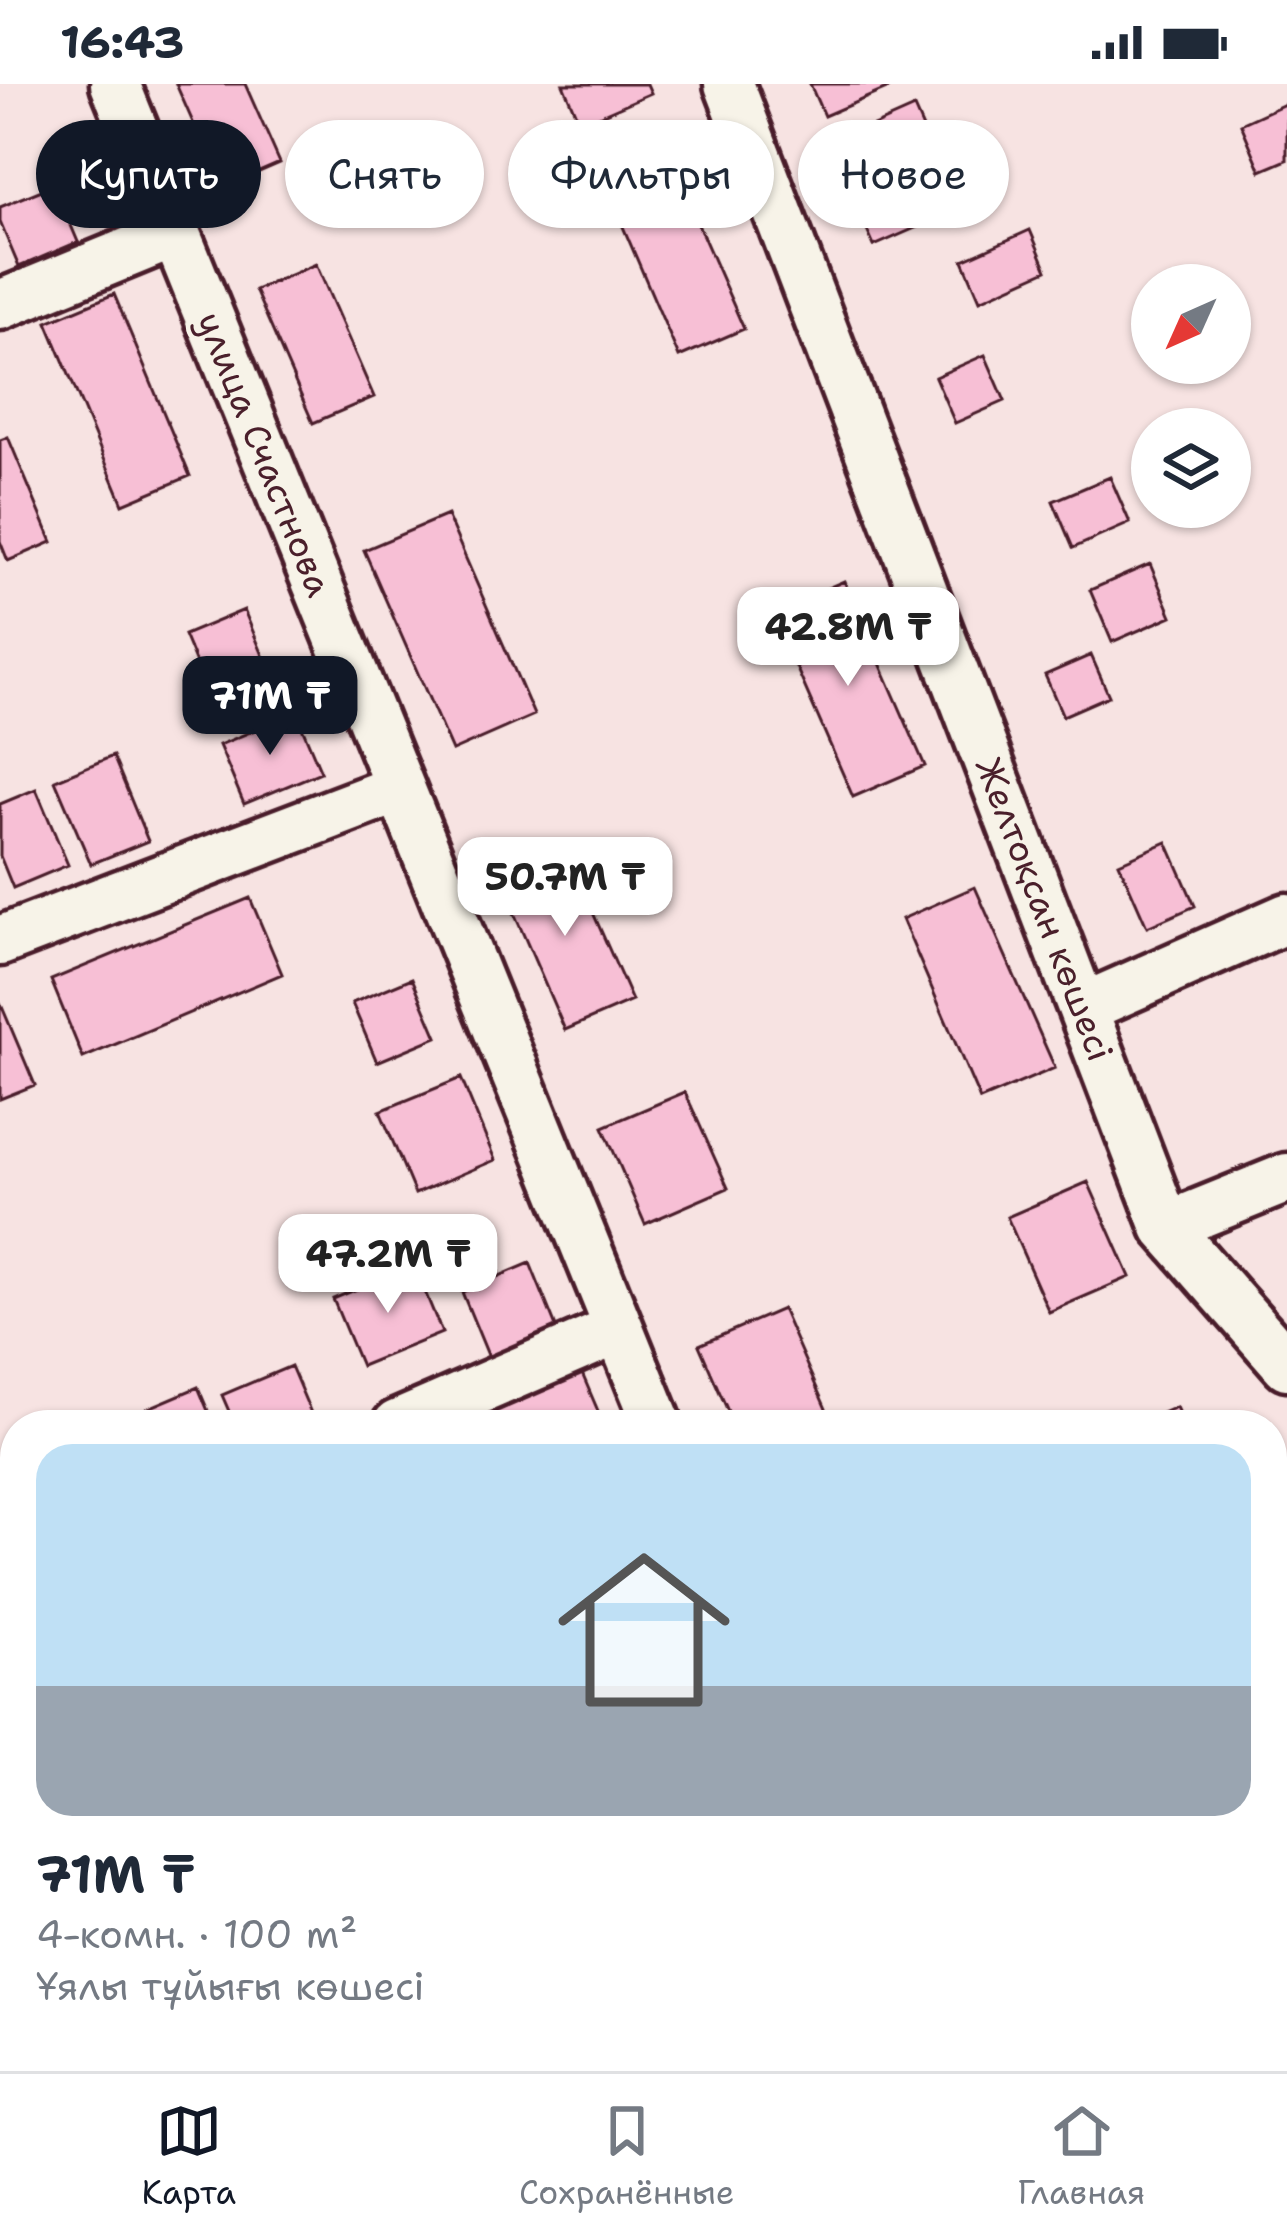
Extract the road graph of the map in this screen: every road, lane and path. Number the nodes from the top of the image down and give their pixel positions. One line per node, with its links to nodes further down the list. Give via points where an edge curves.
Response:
1 (115, 84): 3 (street, улица Счастнова)
2 (729, 84): 8 (street, Желтоқсан көшесі)
3 (176, 233): 4 (street); 5 (street, улица Счастнова)
4 (0, 305)
5 (400, 788): 7 (street); 11 (street, улица Счастнова)
6 (1287, 918): 8 (street)
7 (0, 941)
8 (1083, 1008): 10 (street, Желтоқсан көшесі)
9 (1287, 1178): 10 (street)
10 (1166, 1227): 12 (street, Желтоқсан көшесі)
11 (620, 1330): 13 (street); 14 (street, улица Счастнова)
12 (1287, 1365)
13 (433, 1410)
14 (652, 1410)

